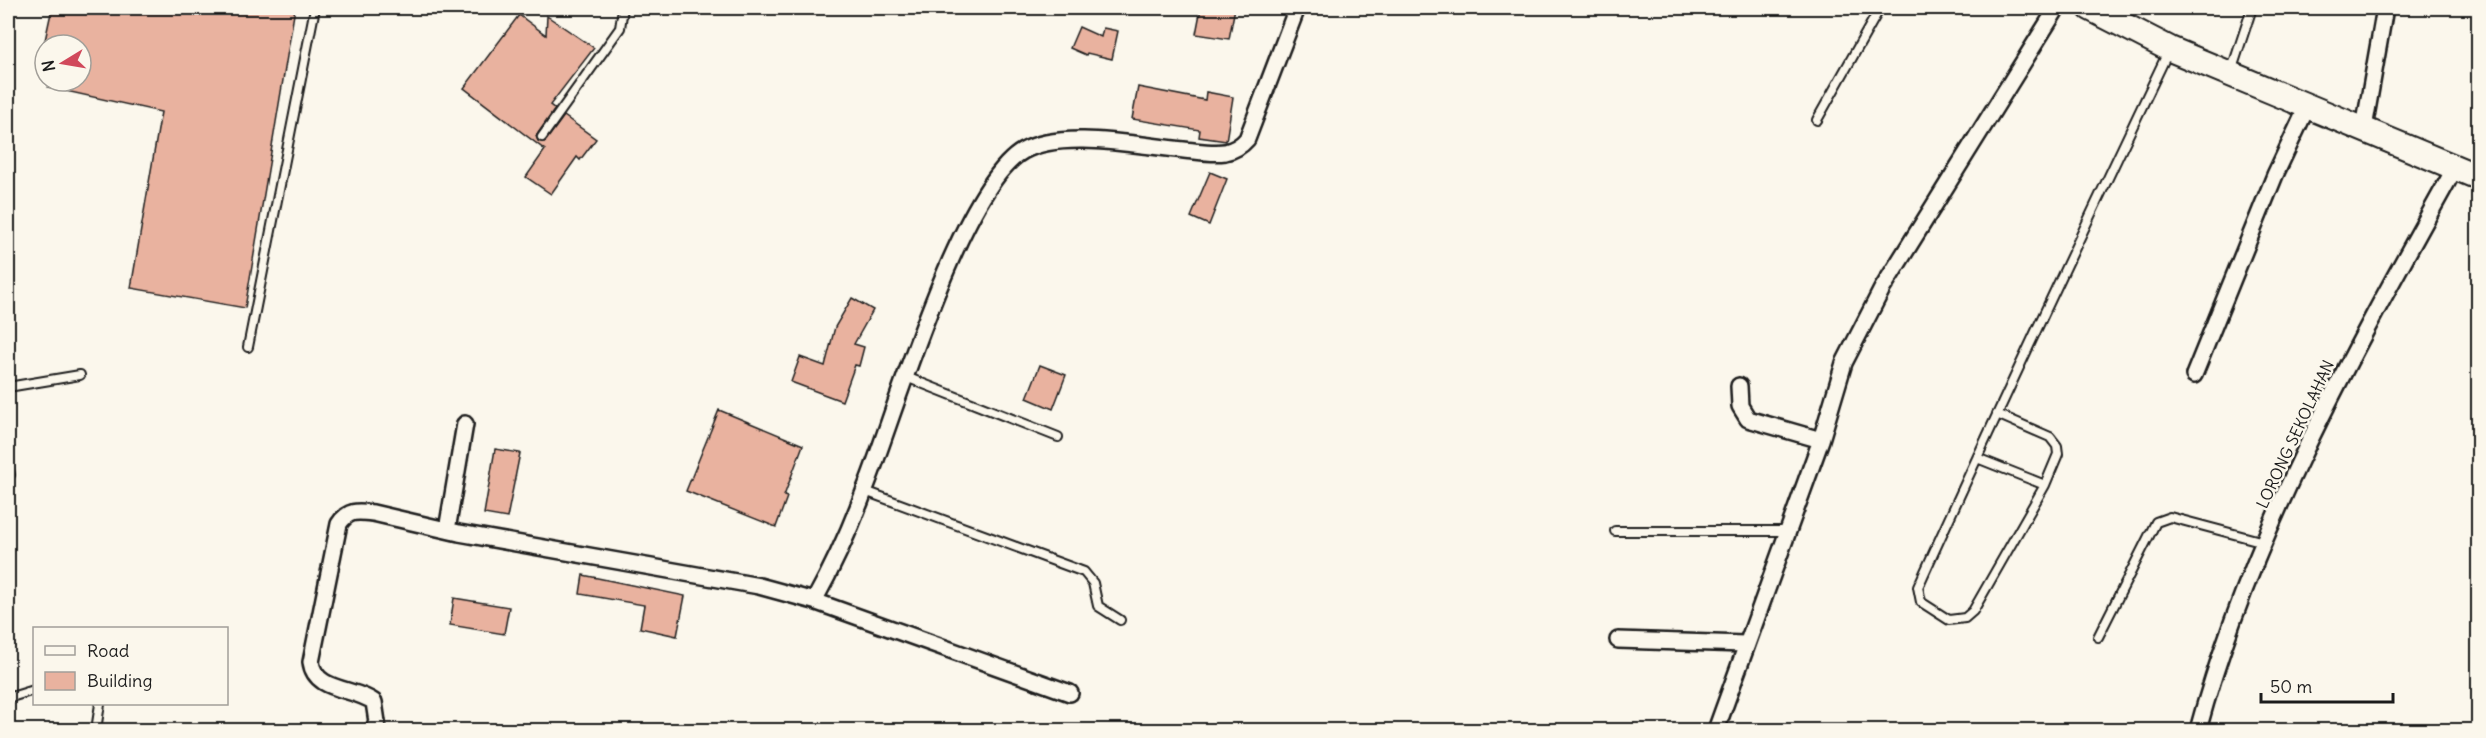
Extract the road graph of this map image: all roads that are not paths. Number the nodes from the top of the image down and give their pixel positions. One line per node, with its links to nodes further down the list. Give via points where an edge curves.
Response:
1 (315, 8): 17 (lane)
2 (623, 8): 14 (lane, via 620,28)
3 (1297, 8): 20 (street, via 1241,146 1215,153 1059,142 1024,150 1009,161 988,187 950,260)
4 (1880, 8): 12 (lane)
5 (2057, 8): 26 (street, via 1882,289 1844,363)
6 (2090, 8): 9 (highway)
7 (2252, 8): 10 (lane)
8 (2385, 8): 13 (street)
9 (2170, 49): 10 (highway); 23 (lane)
10 (2230, 73): 11 (highway)
11 (2307, 105): 13 (highway); 19 (street)
12 (1817, 120)
13 (2364, 128): 15 (highway)
14 (542, 137)
15 (2456, 166): 16 (highway); 35 (street, LORONG SEKOLAHAN, via 2354,349)
16 (2478, 177)
17 (248, 347)
18 (80, 375): 22 (lane)
19 (2194, 375)
20 (906, 377): 25 (lane); 31 (street)
21 (1739, 386): 26 (street, via 1740,406 1748,419)
22 (8, 387)
23 (1997, 414): 27 (lane); 30 (lane, via 2054,441 2058,454)
24 (465, 424): 32 (street)
25 (1058, 437)
26 (1821, 440): 34 (street)
27 (1977, 458): 30 (lane); 30 (lane, via 1918,588 1921,602 1949,620 1965,618 1973,611)
28 (8, 465): 29 (lane)
29 (10, 475)
30 (2045, 485)
31 (865, 491): 36 (street); 37 (lane, via 1084,572 1093,583 1098,606)
32 (447, 530): 36 (street, via 759,586); 46 (street, via 358,511 345,516 339,524 311,662 313,672 322,682 374,702)
33 (1615, 531): 34 (lane)
34 (1786, 531): 40 (street)
35 (2264, 542): 38 (lane, via 2170,517 2156,522); 48 (street, LORONG SEKOLAHAN, via 2232,623)
36 (814, 601): 42 (street)
37 (1120, 620)
38 (2098, 637)
39 (1618, 640): 40 (street)
40 (1746, 644): 47 (street)
41 (33, 690): 43 (lane)
42 (1070, 693)
43 (8, 698)
44 (100, 705): 45 (lane)
45 (96, 730)
46 (374, 730)
47 (1716, 730)
48 (2198, 730)

